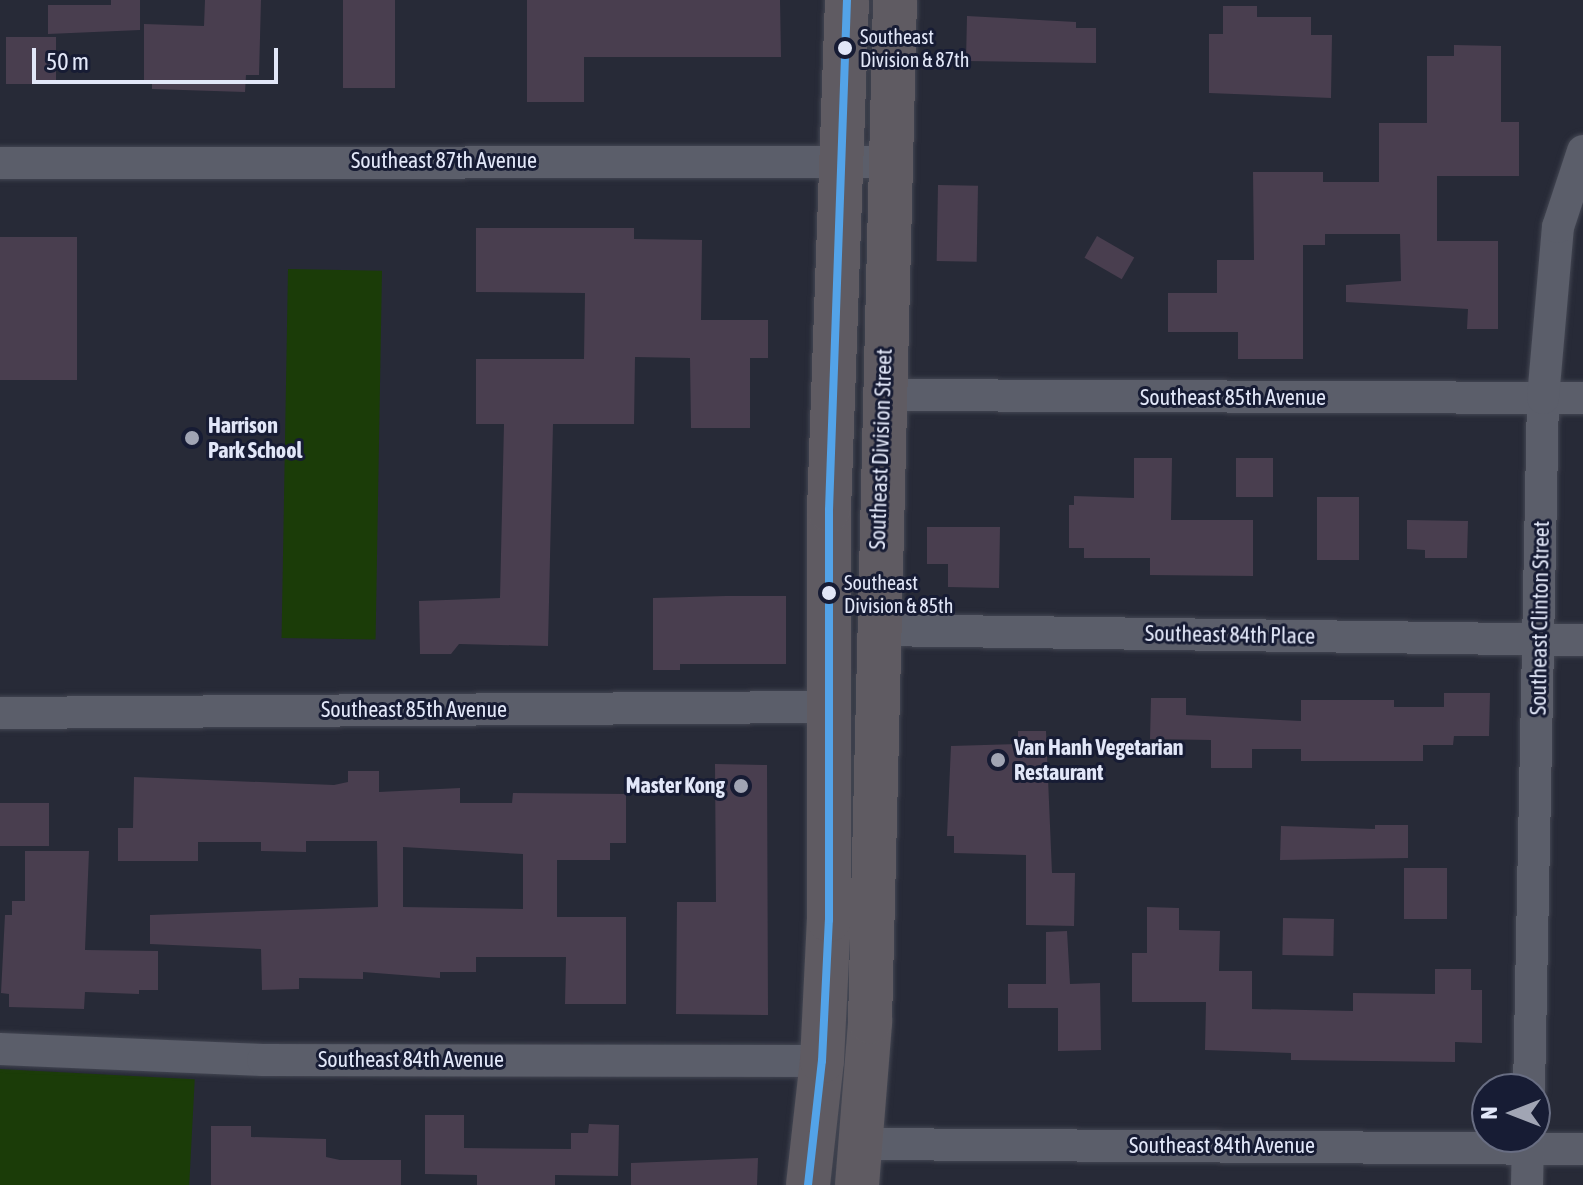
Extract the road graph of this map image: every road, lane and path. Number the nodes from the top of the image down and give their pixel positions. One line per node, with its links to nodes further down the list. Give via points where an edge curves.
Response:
1 (847, 0): 4 (main road)
2 (895, 0): 5 (main road, Southeast Division Street)
3 (1583, 151): 8 (street, Southeast Clinton Street, via 1558,227)
4 (839, 162): 5 (street, Southeast 87th Avenue); 6 (street, Southeast 87th Avenue); 10 (main road)
5 (889, 162): 7 (main road, Southeast Division Street)
6 (0, 163)
7 (882, 395): 8 (street, Southeast 85th Avenue); 11 (main road, Southeast Division Street)
8 (1543, 398): 9 (street, Southeast 85th Avenue); 12 (street, Southeast Clinton Street)
9 (1583, 398)
10 (829, 510): 11 (main road, via 850,537 853,622 858,630); 14 (main road)
11 (876, 630): 12 (street, Southeast 84th Place); 23 (main road, Southeast Division Street, via 871,981)
12 (1541, 640): 13 (street, Southeast 84th Place); 18 (street, Southeast Clinton Street)
13 (1583, 640)
14 (828, 707): 15 (street, Southeast 85th Avenue); 17 (main road, via 829,920)
15 (0, 713)
16 (0, 1049): 17 (street, Southeast 84th Avenue, via 263,1060)
17 (822, 1061): 23 (main road, via 841,1074); 24 (main road)
18 (1529, 1073)
19 (1471, 1145): 23 (street, Southeast 84th Avenue)
20 (1551, 1146): 21 (street, Southeast 84th Avenue)
21 (1583, 1149)
22 (1528, 1153): 25 (street)
23 (859, 1165)
24 (808, 1185)
25 (1527, 1185)

